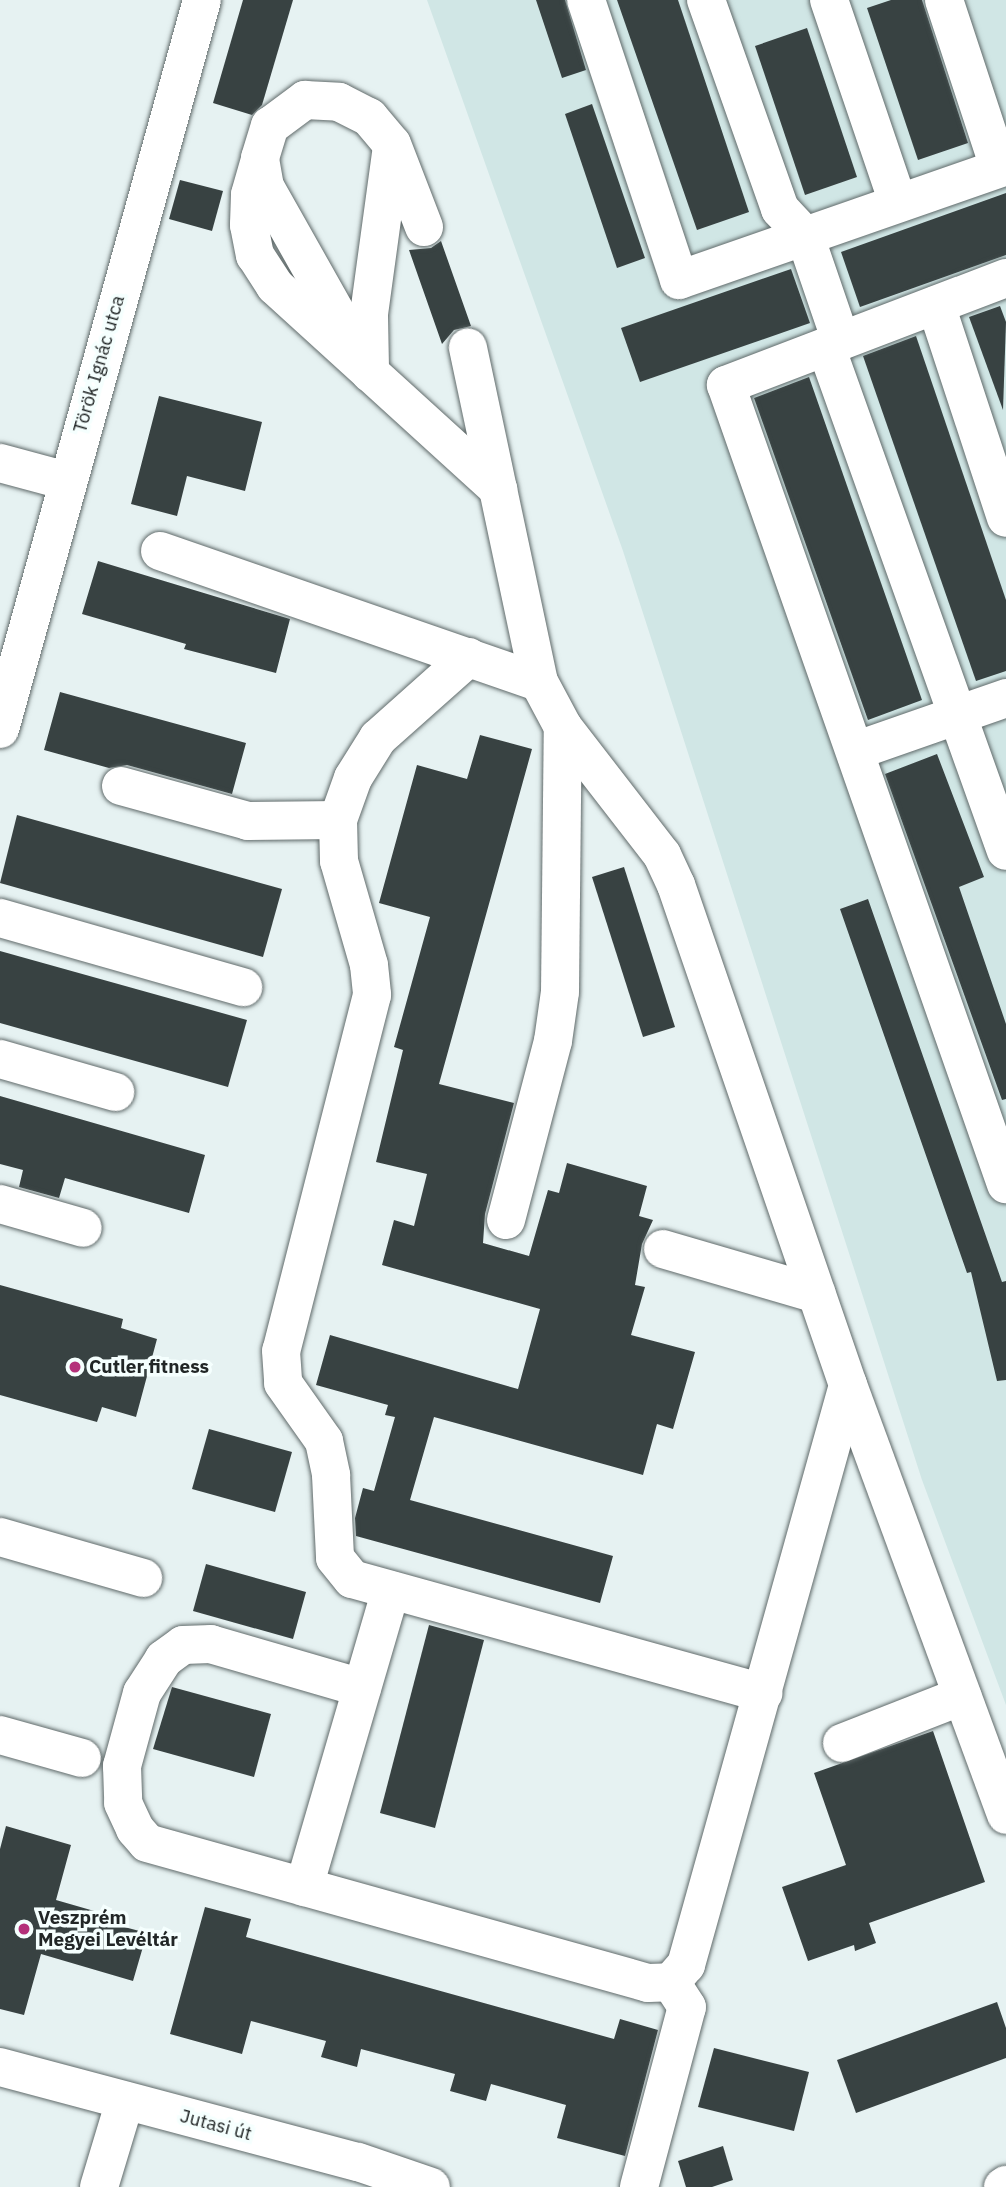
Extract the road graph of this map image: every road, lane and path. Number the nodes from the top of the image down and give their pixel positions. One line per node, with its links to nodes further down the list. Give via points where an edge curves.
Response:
1 (202, 0): 17 (street, Török Ignác utca)
2 (586, 0): 10 (street, via 679,281)
3 (706, 0): 10 (street, via 780,209)
4 (829, 0): 8 (street)
5 (944, 0): 7 (street)
6 (392, 144): 9 (street); 15 (street, via 369,314); 15 (street, via 369,117 339,102 305,100 270,126 260,158 265,187)
7 (1003, 166): 8 (street)
8 (898, 203): 10 (street)
9 (424, 228)
10 (805, 236): 13 (street)
11 (1006, 278): 12 (street)
12 (936, 305): 13 (street); 19 (street)
13 (833, 344): 24 (street); 27 (street, via 726,385)
14 (468, 347): 18 (street)
15 (370, 373): 18 (street)
16 (0, 463): 17 (street)
17 (66, 481): 26 (street, Török Ignác utca)
18 (498, 489): 22 (street)
19 (1006, 518)
20 (160, 551): 21 (street)
21 (469, 657): 22 (street); 29 (street, via 378,738 353,778)
22 (539, 682): 25 (street)
23 (1006, 698): 24 (street)
24 (958, 715): 27 (street); 30 (street)
25 (563, 727): 37 (street, via 560,992 552,1041); 40 (street, via 662,855 676,885)
26 (0, 729)
27 (855, 751): 35 (street)
28 (121, 786): 29 (street, via 248,821)
29 (338, 820): 44 (street, via 347,904 369,965 372,995 281,1351 284,1383 324,1441 331,1475 334,1558 352,1580)
30 (1006, 851)
31 (0, 918): 32 (street)
32 (243, 987)
33 (0, 1059): 34 (street)
34 (115, 1092)
35 (1006, 1184)
36 (0, 1204): 38 (street)
37 (506, 1220)
38 (83, 1228)
39 (663, 1250): 40 (street)
40 (817, 1294): 41 (street)
41 (848, 1385): 46 (street); 47 (street)
42 (0, 1537): 43 (street)
43 (143, 1578)
44 (391, 1590): 45 (street); 46 (street)
45 (362, 1688): 52 (street); 52 (street, via 211,1644 183,1645 164,1659 142,1693 122,1766 123,1803 135,1829 147,1843)
46 (764, 1693): 53 (street, via 686,1965)
47 (962, 1696): 49 (street); 51 (street)
48 (0, 1735): 50 (street)
49 (842, 1743)
50 (82, 1758)
51 (1006, 1815)
52 (304, 1887): 53 (street, via 648,1983)
53 (671, 1982): 58 (street, via 687,2007)
54 (0, 2067): 55 (street, Jutasi út)
55 (125, 2101): 56 (street); 57 (street, Jutasi út, via 358,2162)
56 (99, 2187)
57 (431, 2187)
58 (639, 2187)

